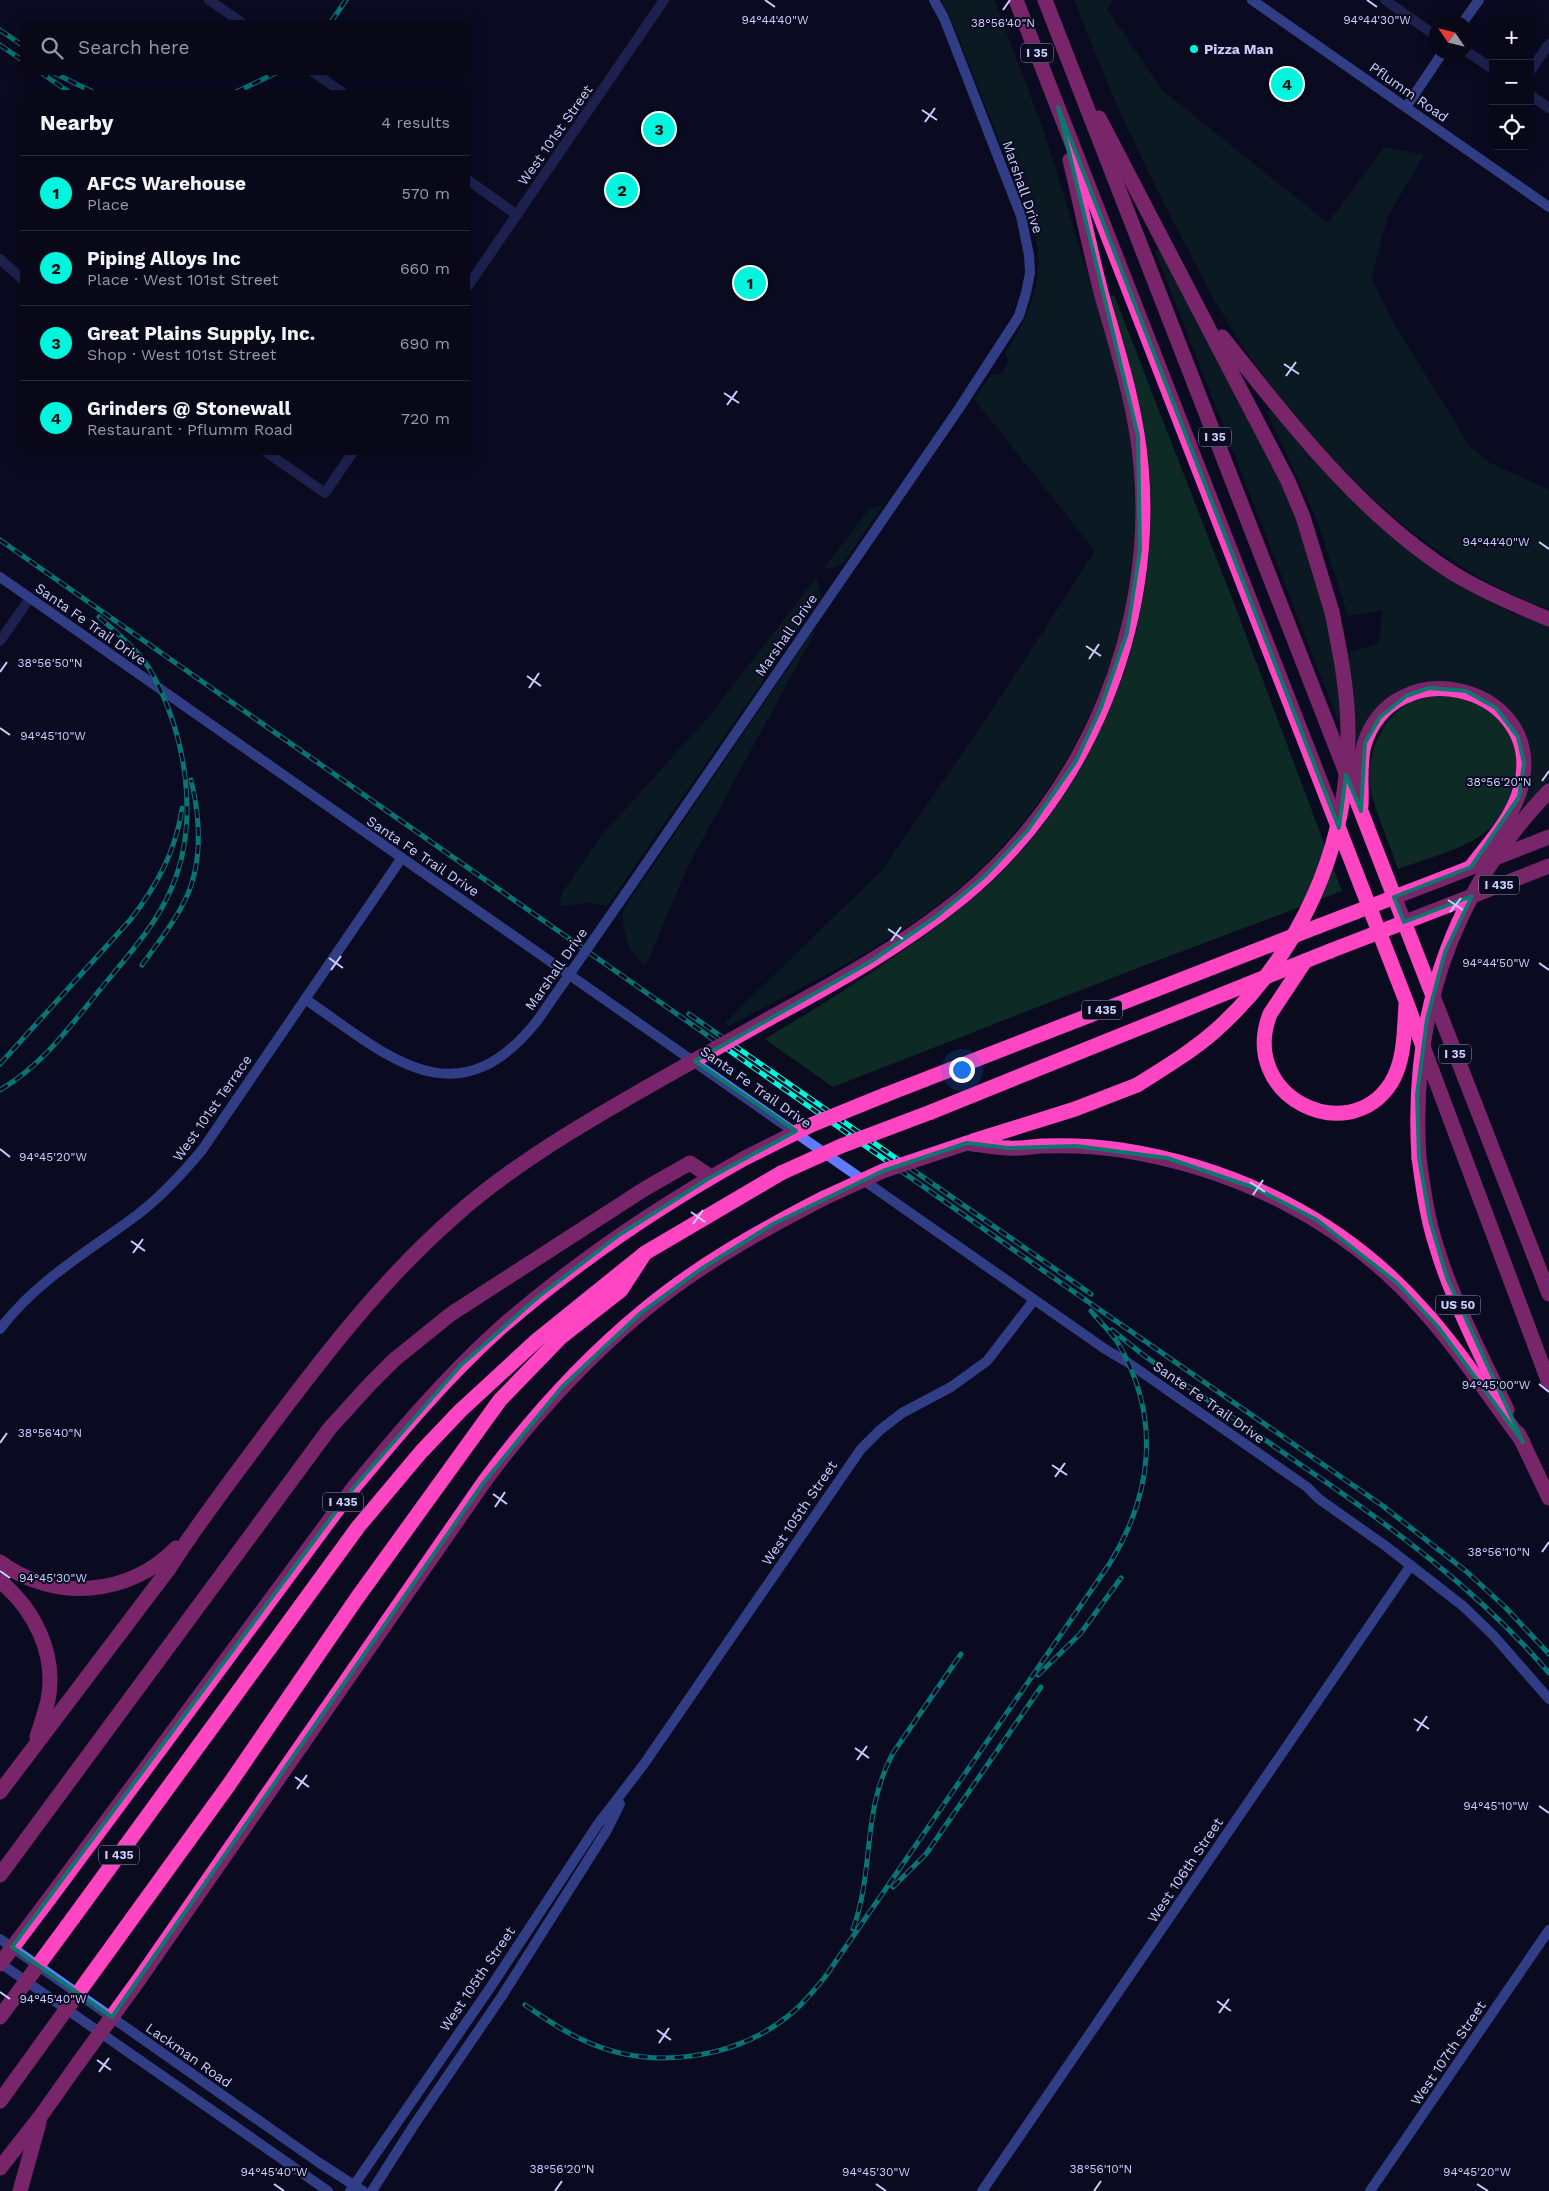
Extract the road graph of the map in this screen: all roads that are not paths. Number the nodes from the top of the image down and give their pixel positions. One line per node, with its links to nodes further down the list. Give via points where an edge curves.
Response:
1 (209, 0): 10 (street)
2 (664, 0): 26 (street, West 101st Street)
3 (934, 0): 44 (main road, Marshall Drive, bridge, via 944,18 1025,229 1030,273 1021,311 1009,335 523,1039 499,1059 463,1072 436,1073 410,1067 391,1058)
4 (1016, 0): 21 (highway, I 35)
5 (1045, 0): 15 (highway, I 35)
6 (1252, 0): 22 (main road, Pflumm Road)
7 (1385, 0): 11 (street)
8 (1479, 0): 9 (main road)
9 (1468, 15)
10 (238, 20)
11 (1429, 31)
12 (1549, 44): 16 (street)
13 (1474, 56): 17 (street)
14 (1437, 60): 22 (main road)
15 (1069, 61): 30 (highway); 38 (highway, I 35)
16 (1534, 65)
17 (1489, 66)
18 (317, 75): 19 (street)
19 (339, 90)
20 (1534, 98): 23 (street)
21 (1058, 106): 45 (highway, I 35); 56 (highway, bridge, via 1102,295 1131,400 1142,468 1140,550 1132,609 1120,659 1076,761 1007,854 963,896 910,935 870,962 569,1132 509,1172 456,1215 401,1266 327,1351)
22 (1406, 107): 25 (main road, Pflumm Road)
23 (1549, 108)
24 (470, 181): 26 (street)
25 (1549, 207)
26 (516, 215): 29 (street, West 101st Street)
27 (0, 259): 28 (street)
28 (20, 277)
29 (470, 283)
30 (1201, 310): 35 (highway, via 1312,447 1378,513 1420,550 1456,574 1507,602); 46 (highway, bridge, via 1288,481 1332,612 1347,699 1348,757 1333,846 1312,902 1287,948 1252,995 1192,1050 1137,1085 1090,1104)
31 (270, 455): 32 (street, via 325,493)
32 (351, 455)
33 (0, 578): 34 (main road, Santa Fe Trail Drive)
34 (30, 598): 36 (street); 40 (main road, Santa Fe Trail Drive)
35 (1549, 619)
36 (0, 642)
37 (1549, 791): 54 (highway, US 50, bridge, via 1502,847 1466,907 1446,952 1427,1019 1417,1095 1419,1158 1430,1221 1447,1278)
38 (1361, 813): 42 (highway, via 1362,753 1374,725 1387,709 1406,696 1429,688 1454,689 1477,696 1496,708 1512,726 1522,750 1524,775 1519,797 1509,816); 50 (highway, I 35)
39 (1549, 836): 42 (highway, I 435)
40 (401, 859): 44 (main road, West 101st Terrace); 47 (main road, Santa Fe Trail Drive)
41 (1549, 866): 43 (highway, I 435, bridge)
42 (1471, 867): 48 (highway, I 435, bridge, via 825,1118)
43 (1304, 962): 45 (highway, via 1270,1014 1264,1042 1275,1080 1287,1094 1313,1110 1348,1111 1370,1103 1391,1083 1400,1063); 49 (highway, I 435, bridge, via 840,1146 781,1173)
44 (305, 999): 52 (main road, West 101st Terrace, via 183,1173 138,1214 49,1278)
45 (1406, 1001): 53 (highway, I 35)
46 (967, 1143): 54 (highway, via 1009,1148 1076,1146 1167,1158 1229,1178 1287,1203 1353,1246 1408,1294 1443,1334); 72 (highway, bridge, via 883,1171 824,1198 737,1245 642,1312 588,1361 533,1420 484,1482)
47 (830, 1156): 51 (main road, Sante Fe Trail Drive)
48 (711, 1177): 64 (highway, via 690,1163 646,1188 451,1314 370,1384 330,1428); 67 (highway, I 435, bridge, via 619,1235 567,1273 497,1331 419,1411 354,1487)
49 (645, 1254): 68 (highway, via 621,1290 561,1337 500,1400); 70 (highway, I 435, bridge, via 502,1371 460,1411 390,1488 358,1527)
50 (1549, 1294)
51 (1034, 1300): 58 (main road, Sante Fe Trail Drive, via 1282,1470); 62 (main road, West 105th Street, via 986,1361 950,1387 902,1413 861,1449)
52 (0, 1329)
53 (1549, 1383)
54 (1522, 1442): 55 (highway, US 50)
55 (1549, 1498)
56 (193, 1532): 57 (highway, via 168,1556 141,1575 100,1588 54,1586 23,1575); 61 (highway, via 168,1570)
57 (0, 1562)
58 (1411, 1566): 60 (main road, Sante Fe Trail Drive, via 1493,1635); 78 (main road, West 106th Street)
59 (0, 1581): 61 (highway, via 12,1590 32,1617 46,1649 49,1690)
60 (1549, 1699)
61 (34, 1746): 63 (highway)
62 (629, 1785): 74 (main road, West 105th Street, via 598,1824); 77 (main road, West 105th Street, via 607,1830 502,1996)
63 (0, 1792)
64 (0, 1875)
65 (1549, 1930): 79 (main road, West 107th Street)
66 (0, 1939): 68 (main road, Lackman Road)
67 (0, 1963): 69 (main road)
68 (78, 1993): 69 (highway); 74 (main road, Lackman Road)
69 (67, 2009): 71 (highway); 76 (main road)
70 (0, 2017)
71 (0, 2101)
72 (40, 2117): 73 (highway); 75 (highway)
73 (0, 2168)
74 (356, 2189)
75 (20, 2191)
76 (328, 2191)
77 (372, 2191)
78 (982, 2191)
79 (1370, 2191)

